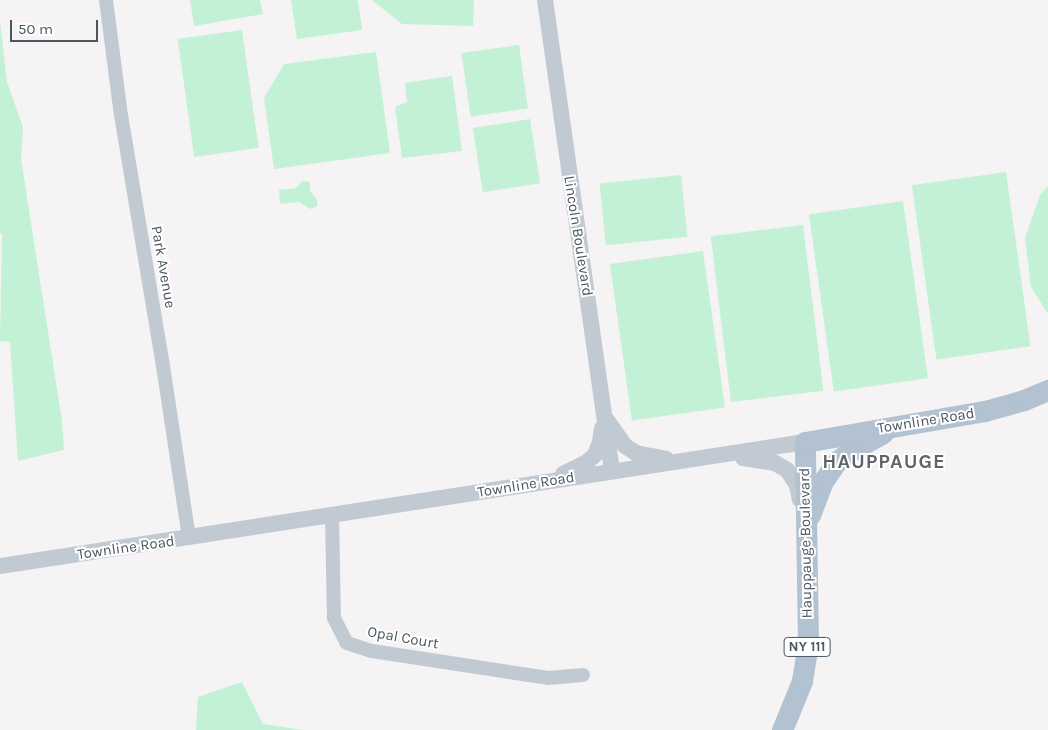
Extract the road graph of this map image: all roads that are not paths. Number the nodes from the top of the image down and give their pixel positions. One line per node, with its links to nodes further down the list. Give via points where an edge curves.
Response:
1 (106, 0): 13 (street, Park Avenue, via 121,115)
2 (545, 0): 4 (street, Lincoln Boulevard)
3 (1048, 390): 5 (main road, Townline Road / NY 111, via 998,408)
4 (602, 404): 8 (street, via 609,424 625,446 654,458); 9 (street, Lincoln Boulevard); 10 (street, via 600,442 595,455 586,463)
5 (896, 426): 6 (main road, Townline Road / NY 111); 12 (main road, NY 111, via 836,462 815,500)
6 (805, 442): 7 (street, Townline Road); 12 (main road, Hauppauge Boulevard / NY 111)
7 (723, 456): 8 (street, Townline Road); 12 (street, via 776,463 787,470 797,485)
8 (684, 462): 9 (street, Townline Road)
9 (612, 471): 10 (street, Townline Road)
10 (543, 482): 11 (street, Townline Road)
11 (332, 516): 13 (street, Townline Road); 15 (street, Opal Court, via 334,618 347,643 372,651 548,678)
12 (806, 534): 16 (main road, Hauppauge Boulevard / NY 111, via 808,643 802,681)
13 (189, 538): 14 (street, Townline Road)
14 (0, 566)
15 (582, 675)
16 (782, 730)

